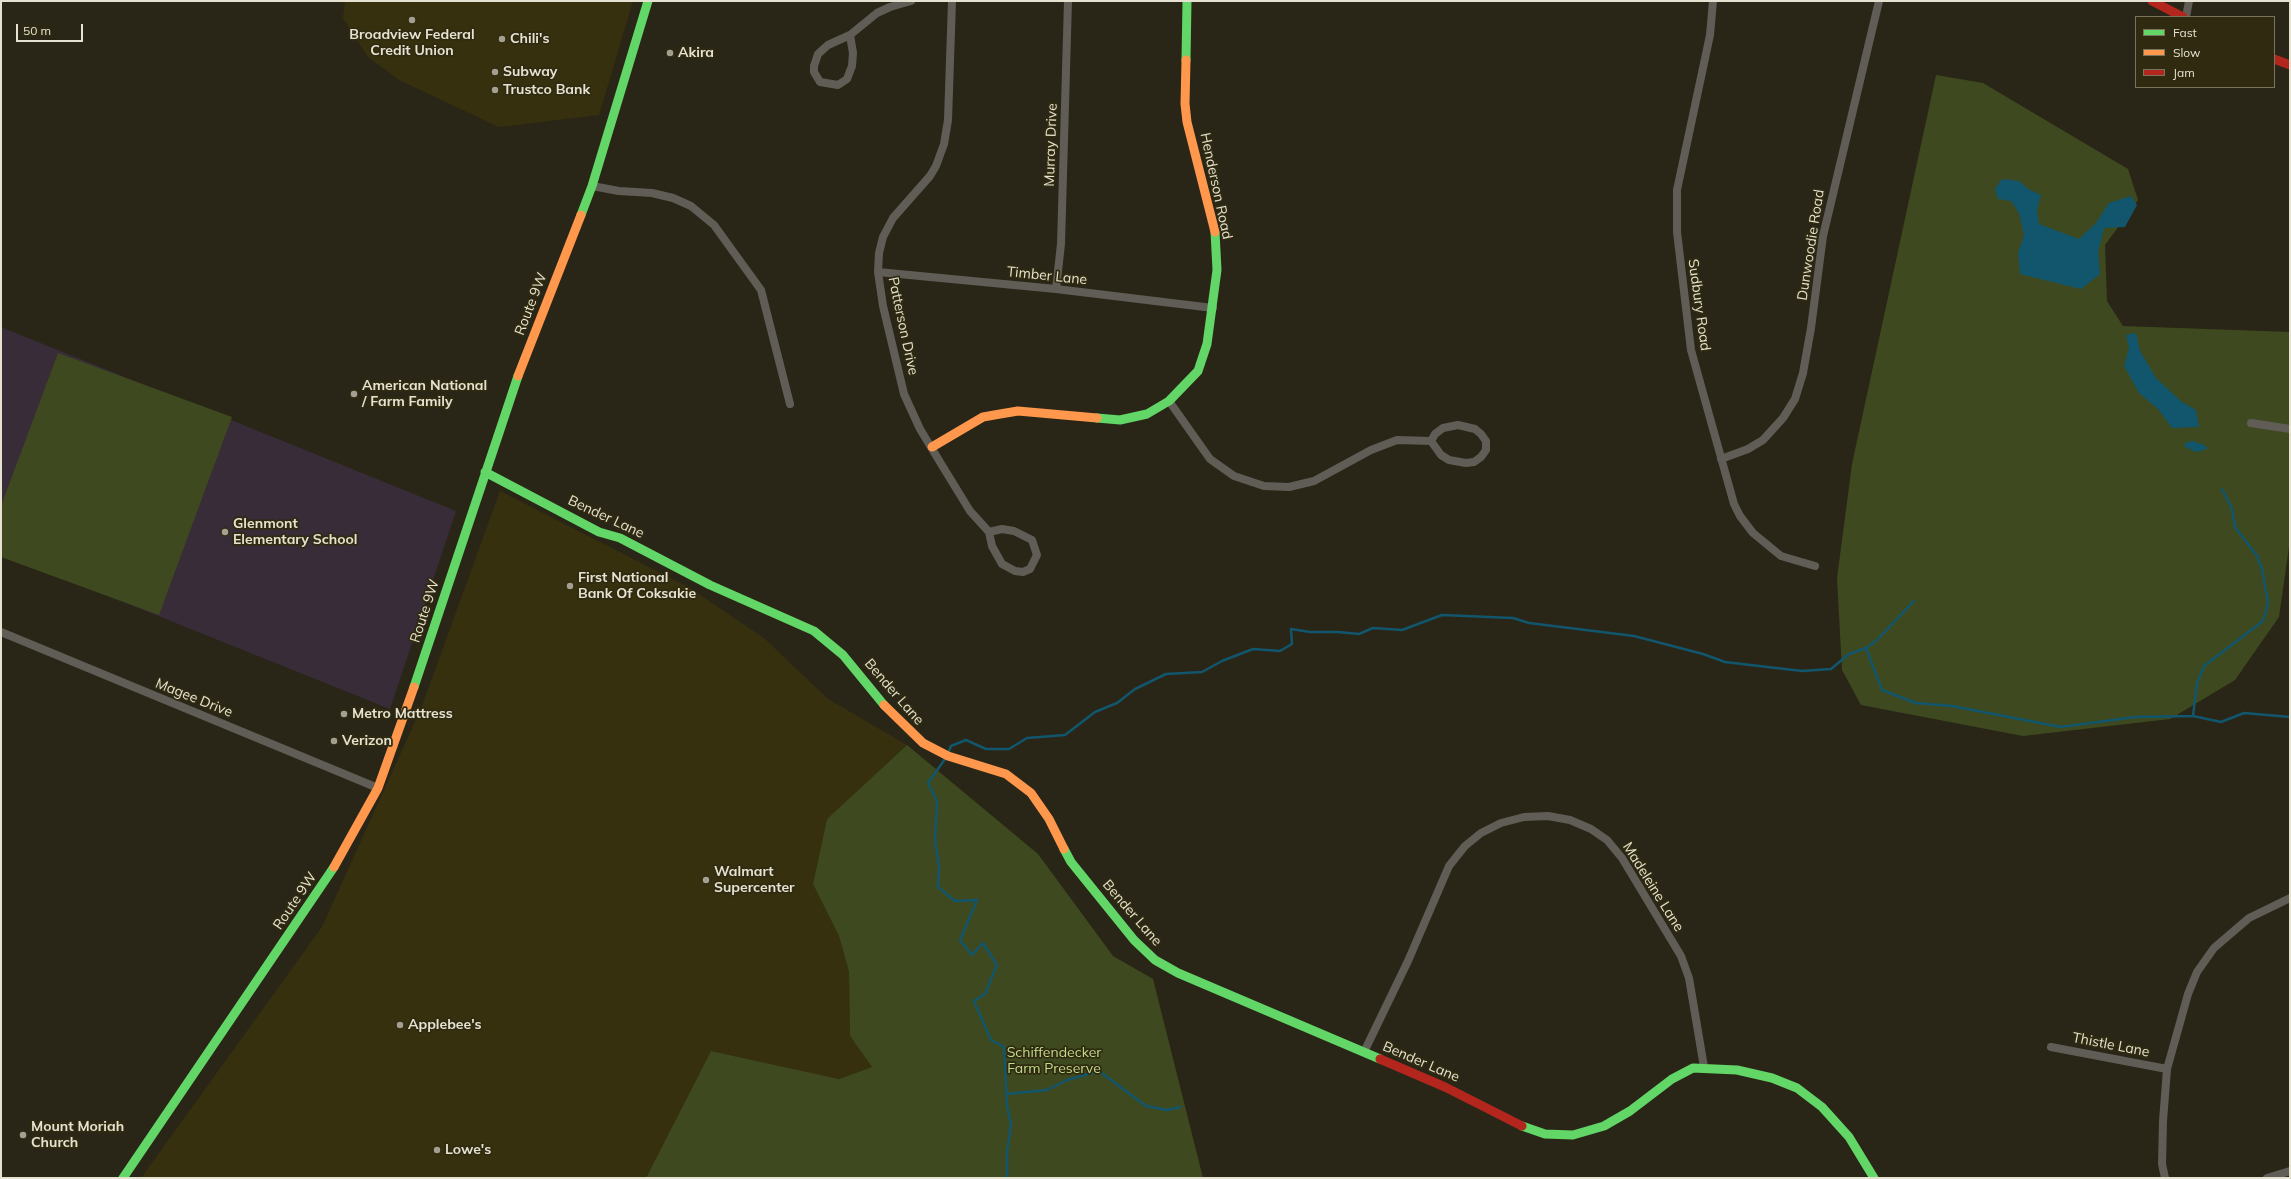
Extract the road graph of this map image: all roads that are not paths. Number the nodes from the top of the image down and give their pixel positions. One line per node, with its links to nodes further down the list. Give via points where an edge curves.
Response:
1 (648, 1): 15 (street, Route 9W)
2 (911, 1): 12 (street, via 877,14)
3 (952, 1): 16 (street, Patterson Drive, via 948,120 944,144 930,176 893,218 883,237)
4 (1068, 1): 17 (street, Murray Drive, via 1061,244)
5 (1187, 1): 18 (street, Henderson Road, via 1185,104 1187,122 1215,233)
6 (1713, 1): 25 (street, Sudbury Road, via 1710,35 1677,190 1677,232 1691,350)
7 (1879, 1): 25 (street, Dunwoodie Road, via 1823,236 1803,373 1794,399 1784,418 1763,440 1748,449)
8 (2152, 1): 10 (street)
9 (2189, 1): 11 (street)
10 (2183, 16)
11 (2185, 16)
12 (850, 35): 12 (street, via 828,45 818,54 814,66 820,82 838,85 847,79 852,66 853,52)
13 (2275, 59): 14 (street)
14 (2290, 65)
15 (592, 186): 20 (street, via 673,198 691,206 714,225 761,290); 26 (street, Route 9W, via 514,385)
16 (878, 272): 17 (street, Timber Lane); 24 (street, Patterson Drive, via 883,306 904,394 920,429)
17 (1056, 289): 18 (street, Timber Lane)
18 (1213, 308): 19 (street, Henderson Road, via 1208,344 1198,370)
19 (1169, 401): 23 (street, via 1210,459 1234,476 1264,486 1289,487 1314,481 1372,450 1397,440); 24 (street, Henderson Road, via 1147,414 1120,420 1018,412 983,417)
20 (790, 404)
21 (2251, 423): 22 (street)
22 (2290, 429)
23 (1431, 441): 23 (street, via 1443,428 1467,426 1481,434 1486,442 1486,450 1474,462 1458,462 1441,455)
24 (932, 446): 27 (street, Patterson Drive, via 970,511)
25 (1720, 459): 28 (street, Sudbury Road, via 1734,504 1753,533 1781,556)
26 (485, 472): 30 (street, Route 9W, via 399,733); 33 (street, Bender Lane, via 599,532 620,538 681,571 814,631 843,655 892,714 923,743 948,756 1006,774 1024,787 1039,803 1077,870 1140,947 1155,960 1206,987 1282,1016)
27 (989, 532): 27 (street, Patterson Drive, via 1002,529 1014,531 1032,540 1036,555 1030,569 1015,571 1002,564 992,546)
28 (1815, 566)
29 (1, 632): 30 (street, Magee Drive)
30 (378, 788): 37 (street, Route 9W, via 351,841 328,878)
31 (2290, 898): 35 (street, via 2249,918 2214,948 2197,972 2188,994)
32 (2051, 1047): 35 (street, Thistle Lane)
33 (1364, 1052): 34 (street, Bender Lane, via 1456,1092 1516,1124 1541,1133 1560,1136 1586,1132 1612,1122 1677,1075 1693,1068); 34 (street, Madeleine Lane, via 1408,962 1449,866 1480,833 1501,823 1524,817 1548,816 1570,820 1591,829 1607,840 1622,858 1681,956 1689,978)
34 (1704, 1067): 38 (street, Bender Lane, via 1762,1075 1790,1084 1804,1092 1846,1133)
35 (2167, 1069): 39 (street, via 2162,1164)
36 (2290, 1171): 40 (street)
37 (123, 1178)
38 (1874, 1178)
39 (2165, 1178)
40 (2267, 1178)

